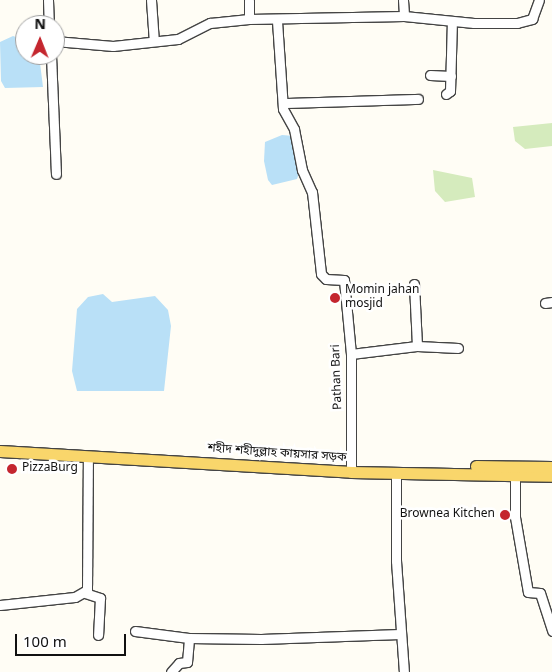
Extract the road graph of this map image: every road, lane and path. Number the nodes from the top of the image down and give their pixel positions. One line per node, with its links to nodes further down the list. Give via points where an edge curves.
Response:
1 (48, 0): 6 (street)
2 (151, 0): 11 (street)
3 (250, 0): 8 (street)
4 (403, 0): 7 (street)
5 (539, 0): 10 (street, via 531,20 492,23)
6 (49, 15)
7 (404, 16): 9 (street); 10 (street)
8 (249, 20): 9 (street); 11 (street, via 210,23 178,39)
9 (277, 21): 18 (street)
10 (452, 21): 15 (street)
11 (154, 39): 12 (street, via 113,46)
12 (65, 42)
13 (51, 65): 19 (street)
14 (430, 75): 15 (street)
15 (451, 76): 16 (street, via 450,91)
16 (446, 94)
17 (418, 99): 18 (street)
18 (284, 102): 23 (street, Pathan Bari, via 294,129 302,170 312,192 321,274 326,279 344,280)
19 (56, 174)
20 (414, 284): 21 (street)
21 (417, 346): 22 (street); 23 (street)
22 (458, 348)
23 (351, 354): 28 (street, Pathan Bari)
24 (0, 444): 28 (main road, শহীদ শহীদুল্লাহ কায়সার সড়ক)
25 (0, 450): 26 (main road, শহীদ শহীদুল্লাহ কায়সার সড়ক)
26 (88, 456): 28 (main road, শহীদ শহীদুল্লাহ কায়সার সড়ক); 32 (street)
27 (552, 467): 28 (main road, শহীদ শহীদুল্লাহ কায়সার সড়ক)
28 (352, 469): 29 (main road, শহীদ শহীদুল্লাহ কায়সার সড়ক)
29 (396, 472): 30 (main road, শহীদ শহীদুল্লাহ কায়সার সড়ক); 36 (street)
30 (515, 475): 31 (main road, শহীদ শহীদুল্লাহ কায়সার সড়ক); 34 (street, via 515,517 528,592 540,593)
31 (552, 476)
32 (85, 592): 33 (street, via 75,597); 37 (street, via 100,598)
33 (0, 605)
34 (552, 630)
35 (135, 631): 38 (street)
36 (400, 634): 38 (street, via 278,640); 40 (street)
37 (98, 635)
38 (189, 638): 39 (street, via 187,662 179,663)
39 (171, 672)
40 (404, 672)

